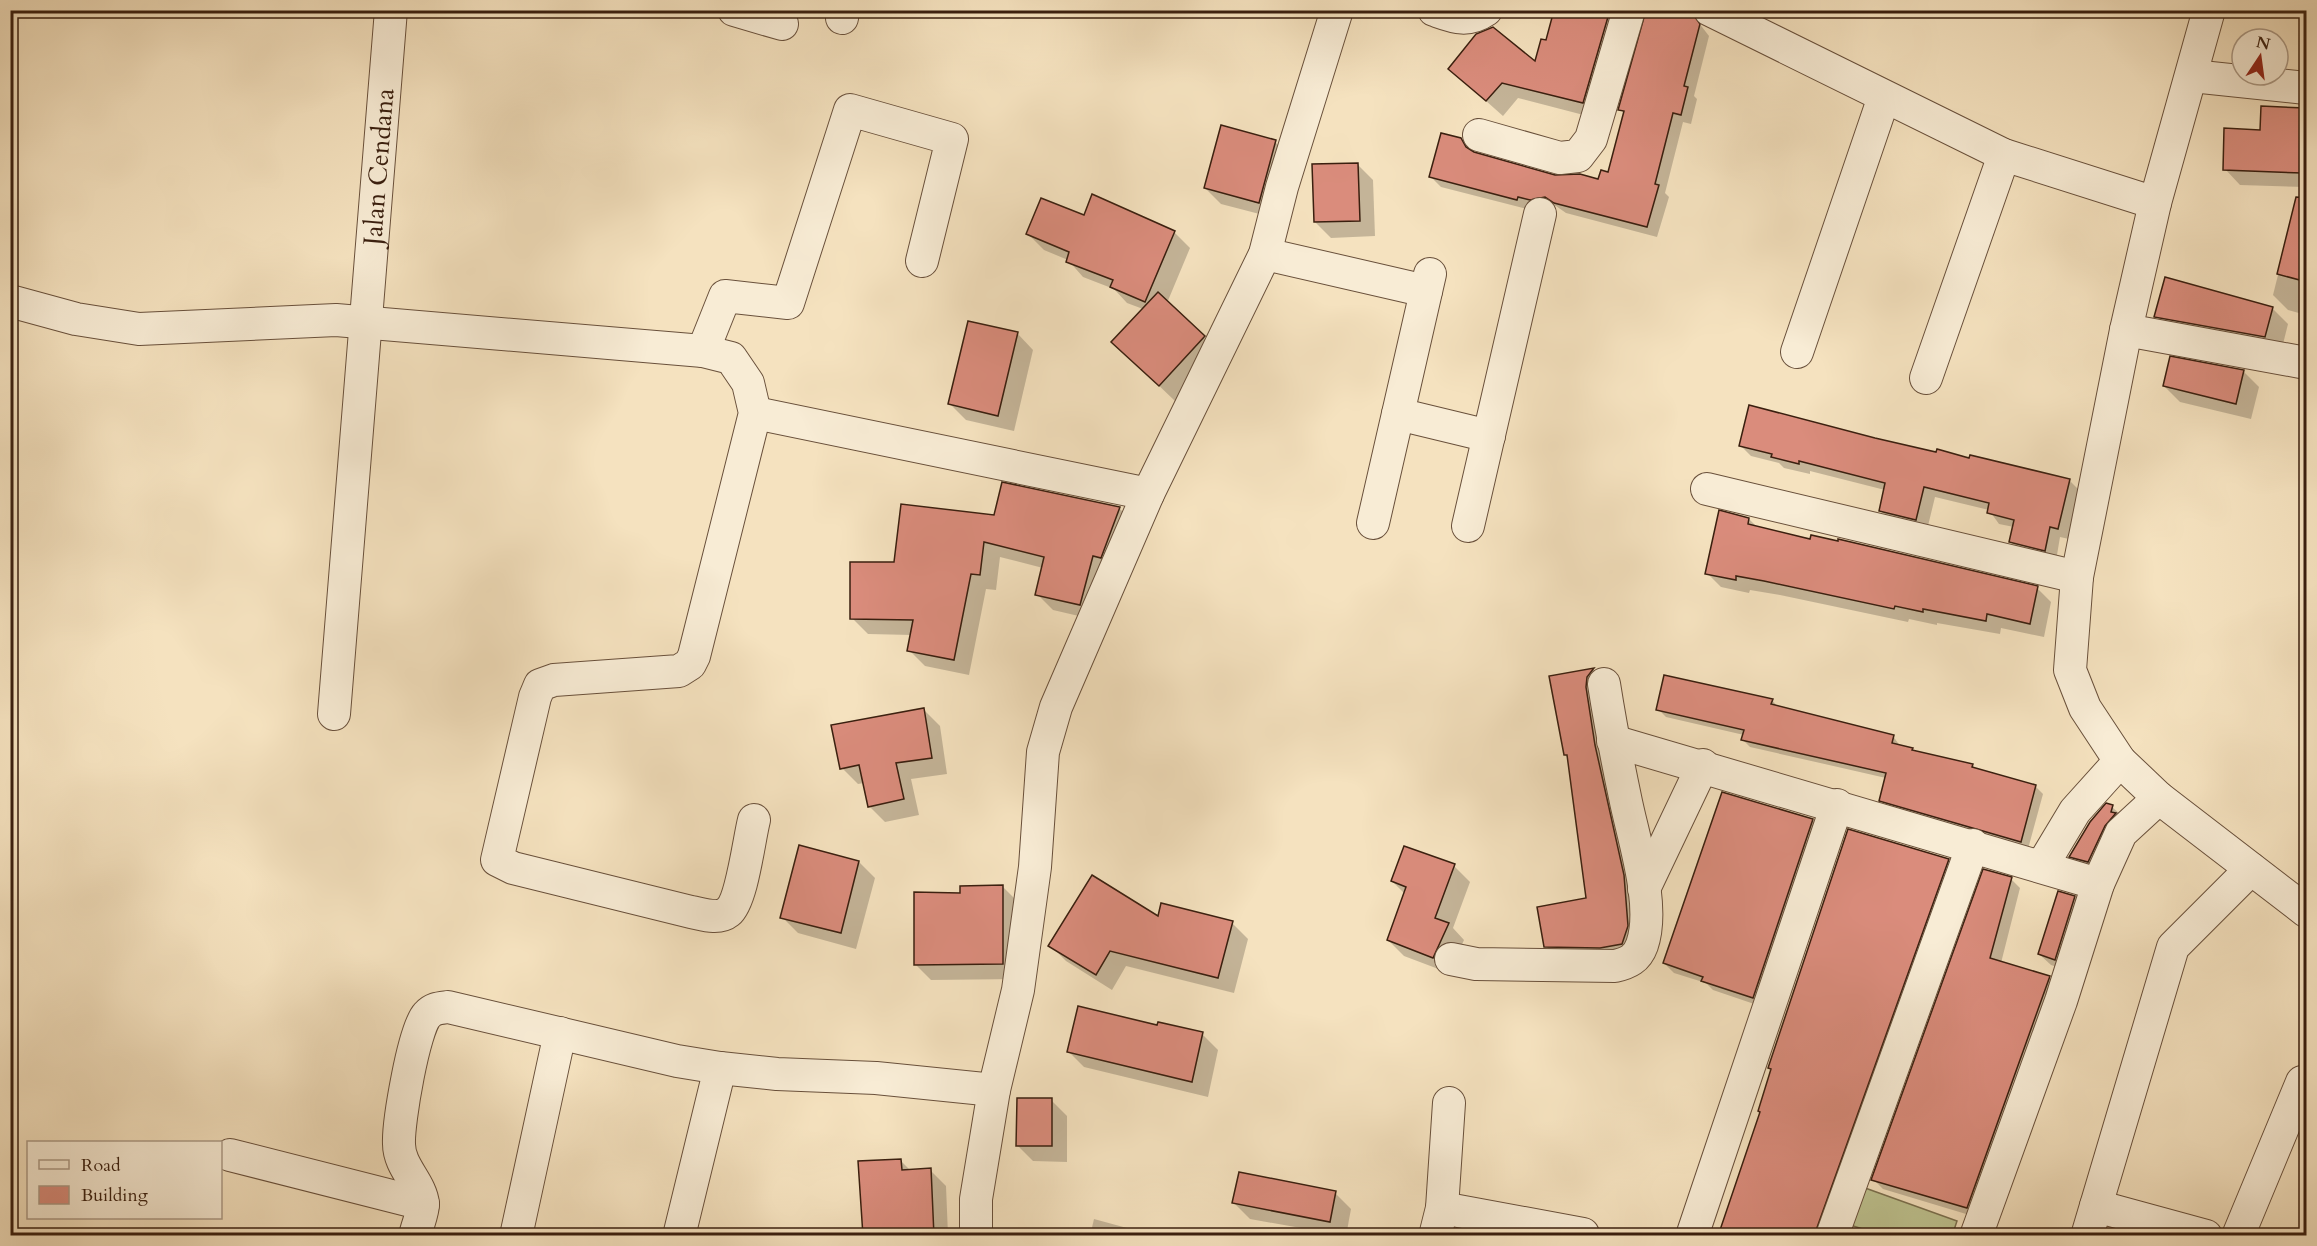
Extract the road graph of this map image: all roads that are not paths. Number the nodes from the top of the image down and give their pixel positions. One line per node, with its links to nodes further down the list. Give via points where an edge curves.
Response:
1 (391, 10): 20 (street, Jalan Cendana)
2 (734, 10): 9 (street)
3 (1337, 10): 17 (street)
4 (1434, 10): 5 (street, via 1461,19 1474,18)
5 (1486, 10)
6 (1629, 10): 13 (street, via 1591,139 1578,156 1560,158)
7 (1710, 10): 12 (street)
8 (2209, 10): 10 (street)
9 (782, 24)
10 (2192, 76): 11 (street); 15 (street)
11 (2307, 88)
12 (1884, 97): 14 (street); 23 (street)
13 (1479, 135)
14 (2004, 155): 15 (street); 25 (street)
15 (2155, 203): 21 (street)
16 (1540, 214): 28 (street)
17 (1265, 254): 27 (street, via 1428,283); 30 (street)
18 (922, 261): 22 (street, via 952,139 850,110 788,303 725,296)
19 (10, 301): 20 (street, via 76,320 139,329)
20 (364, 322): 22 (street); 35 (street, Jalan Cendana)
21 (2126, 330): 24 (street); 33 (street)
22 (703, 351): 26 (street, via 731,358 748,383)
23 (1797, 352)
24 (2307, 363)
25 (1926, 378)
26 (755, 413): 30 (street); 41 (street, via 690,664 679,671 554,680 540,685 497,860 513,868 720,916 736,900)
27 (1398, 414): 28 (street); 31 (street)
28 (1489, 436): 32 (street)
29 (1707, 489): 33 (street)
30 (1148, 494): 52 (street, via 1056,707 1043,752 1035,867 1020,979)
31 (1373, 524)
32 (1468, 526)
33 (2077, 577): 37 (street, via 2070,670 2085,708)
34 (1604, 684): 36 (street)
35 (334, 714)
36 (1613, 741): 38 (street); 46 (street)
37 (2120, 761): 39 (street); 43 (street, via 2075,811)
38 (1703, 765): 40 (street); 46 (street)
39 (2159, 798): 44 (street); 45 (street, via 2121,833)
40 (1837, 805): 42 (street); 63 (street)
41 (754, 820)
42 (1973, 845): 43 (street); 64 (street)
43 (2042, 866): 45 (street)
44 (2251, 869): 47 (street); 56 (street, via 2173,947)
45 (2098, 884): 65 (street, via 2057,1013)
46 (1644, 889): 48 (street, via 1646,924 1642,945 1628,963 1476,964)
47 (2307, 911)
48 (1450, 959)
49 (560, 1033): 50 (street); 55 (street, via 448,1007 434,1009 425,1016 416,1041 398,1146); 60 (street)
50 (720, 1068): 52 (street); 61 (street)
51 (2302, 1082): 67 (street)
52 (993, 1090): 62 (street, via 976,1199)
53 (1449, 1103): 57 (street)
54 (230, 1155): 55 (street)
55 (423, 1204): 59 (street)
56 (2092, 1221): 66 (street)
57 (1439, 1222): 58 (street)
58 (1583, 1234)
59 (415, 1236)
60 (516, 1236)
61 (679, 1236)
62 (976, 1236)
63 (1692, 1236)
64 (1832, 1236)
65 (1976, 1236)
66 (2206, 1236)
67 (2238, 1236)

